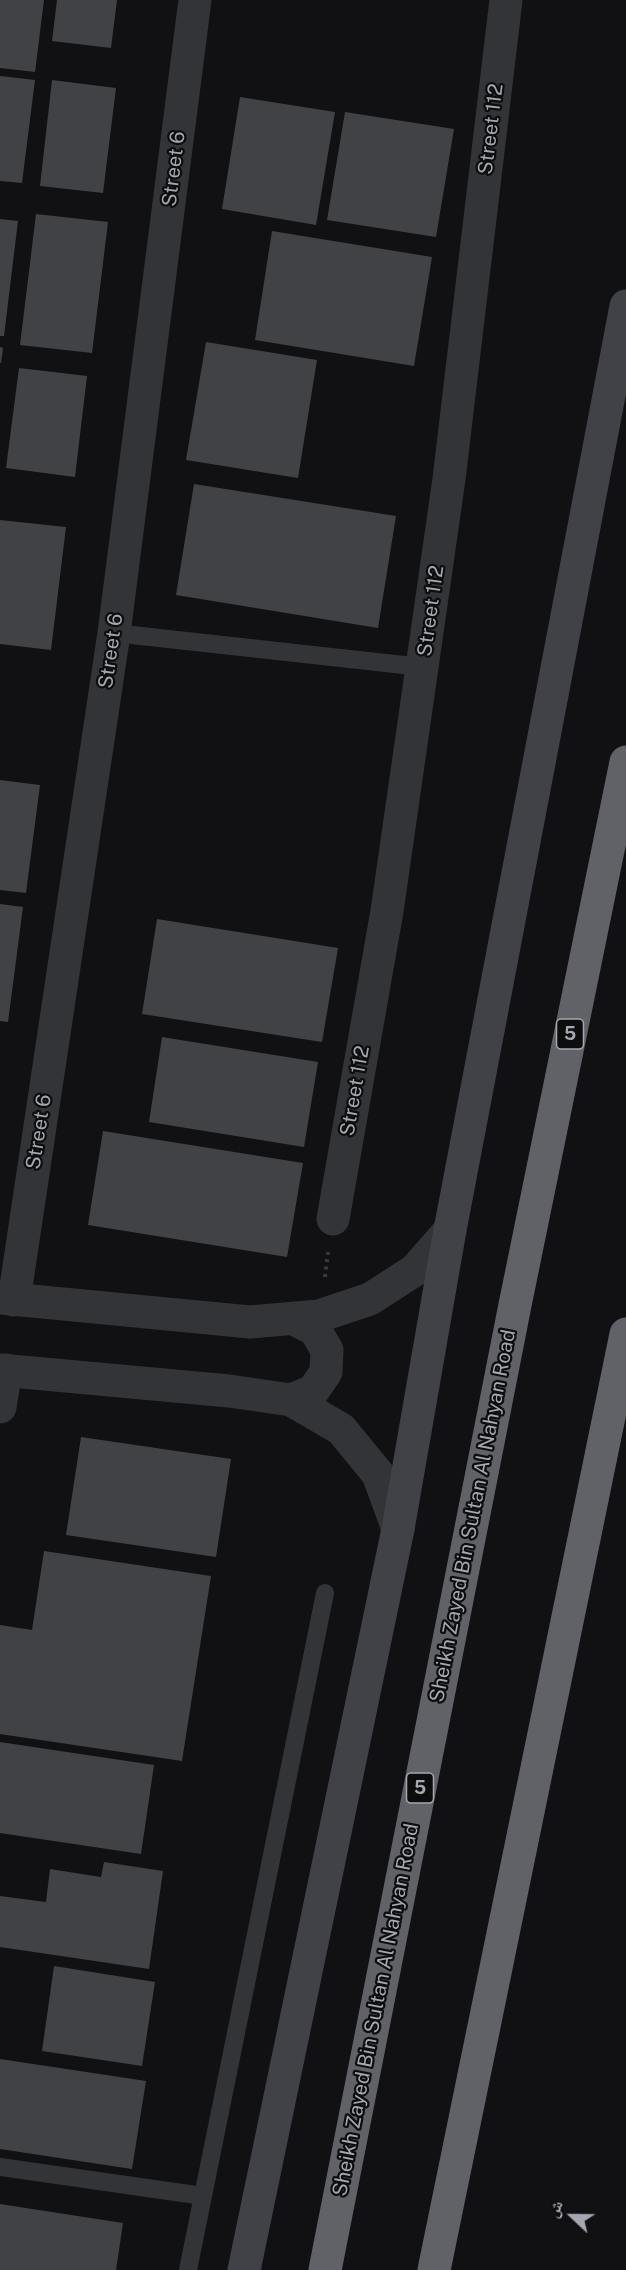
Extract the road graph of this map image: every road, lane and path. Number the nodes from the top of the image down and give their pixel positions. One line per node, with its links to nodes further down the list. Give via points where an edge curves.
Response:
1 (195, 0): 4 (street, Street 6)
2 (506, 0): 5 (street, Street 112, via 451,467)
3 (626, 306): 8 (main road)
4 (114, 633): 5 (lane); 9 (street, Street 6)
5 (422, 667): 7 (street, Street 112, via 387,911)
6 (626, 762): 21 (highway, Sheikh Zayed Bin Sultan Al Nahyan Road / 5)
7 (333, 1219): 10 (path)
8 (450, 1230): 10 (street, via 415,1270 370,1299); 15 (main road)
9 (7, 1299): 10 (street, via 250,1322)
10 (307, 1317): 13 (street, via 327,1350 326,1372 313,1391)
11 (626, 1334): 22 (highway)
12 (3, 1370): 13 (street); 14 (street)
13 (291, 1400): 15 (street, via 341,1429 378,1474)
14 (0, 1407)
15 (398, 1529): 20 (main road)
16 (325, 1593): 18 (lane)
17 (0, 2167): 18 (lane)
18 (203, 2196): 19 (lane)
19 (188, 2270)
20 (244, 2270)
21 (325, 2270)
22 (434, 2270)

